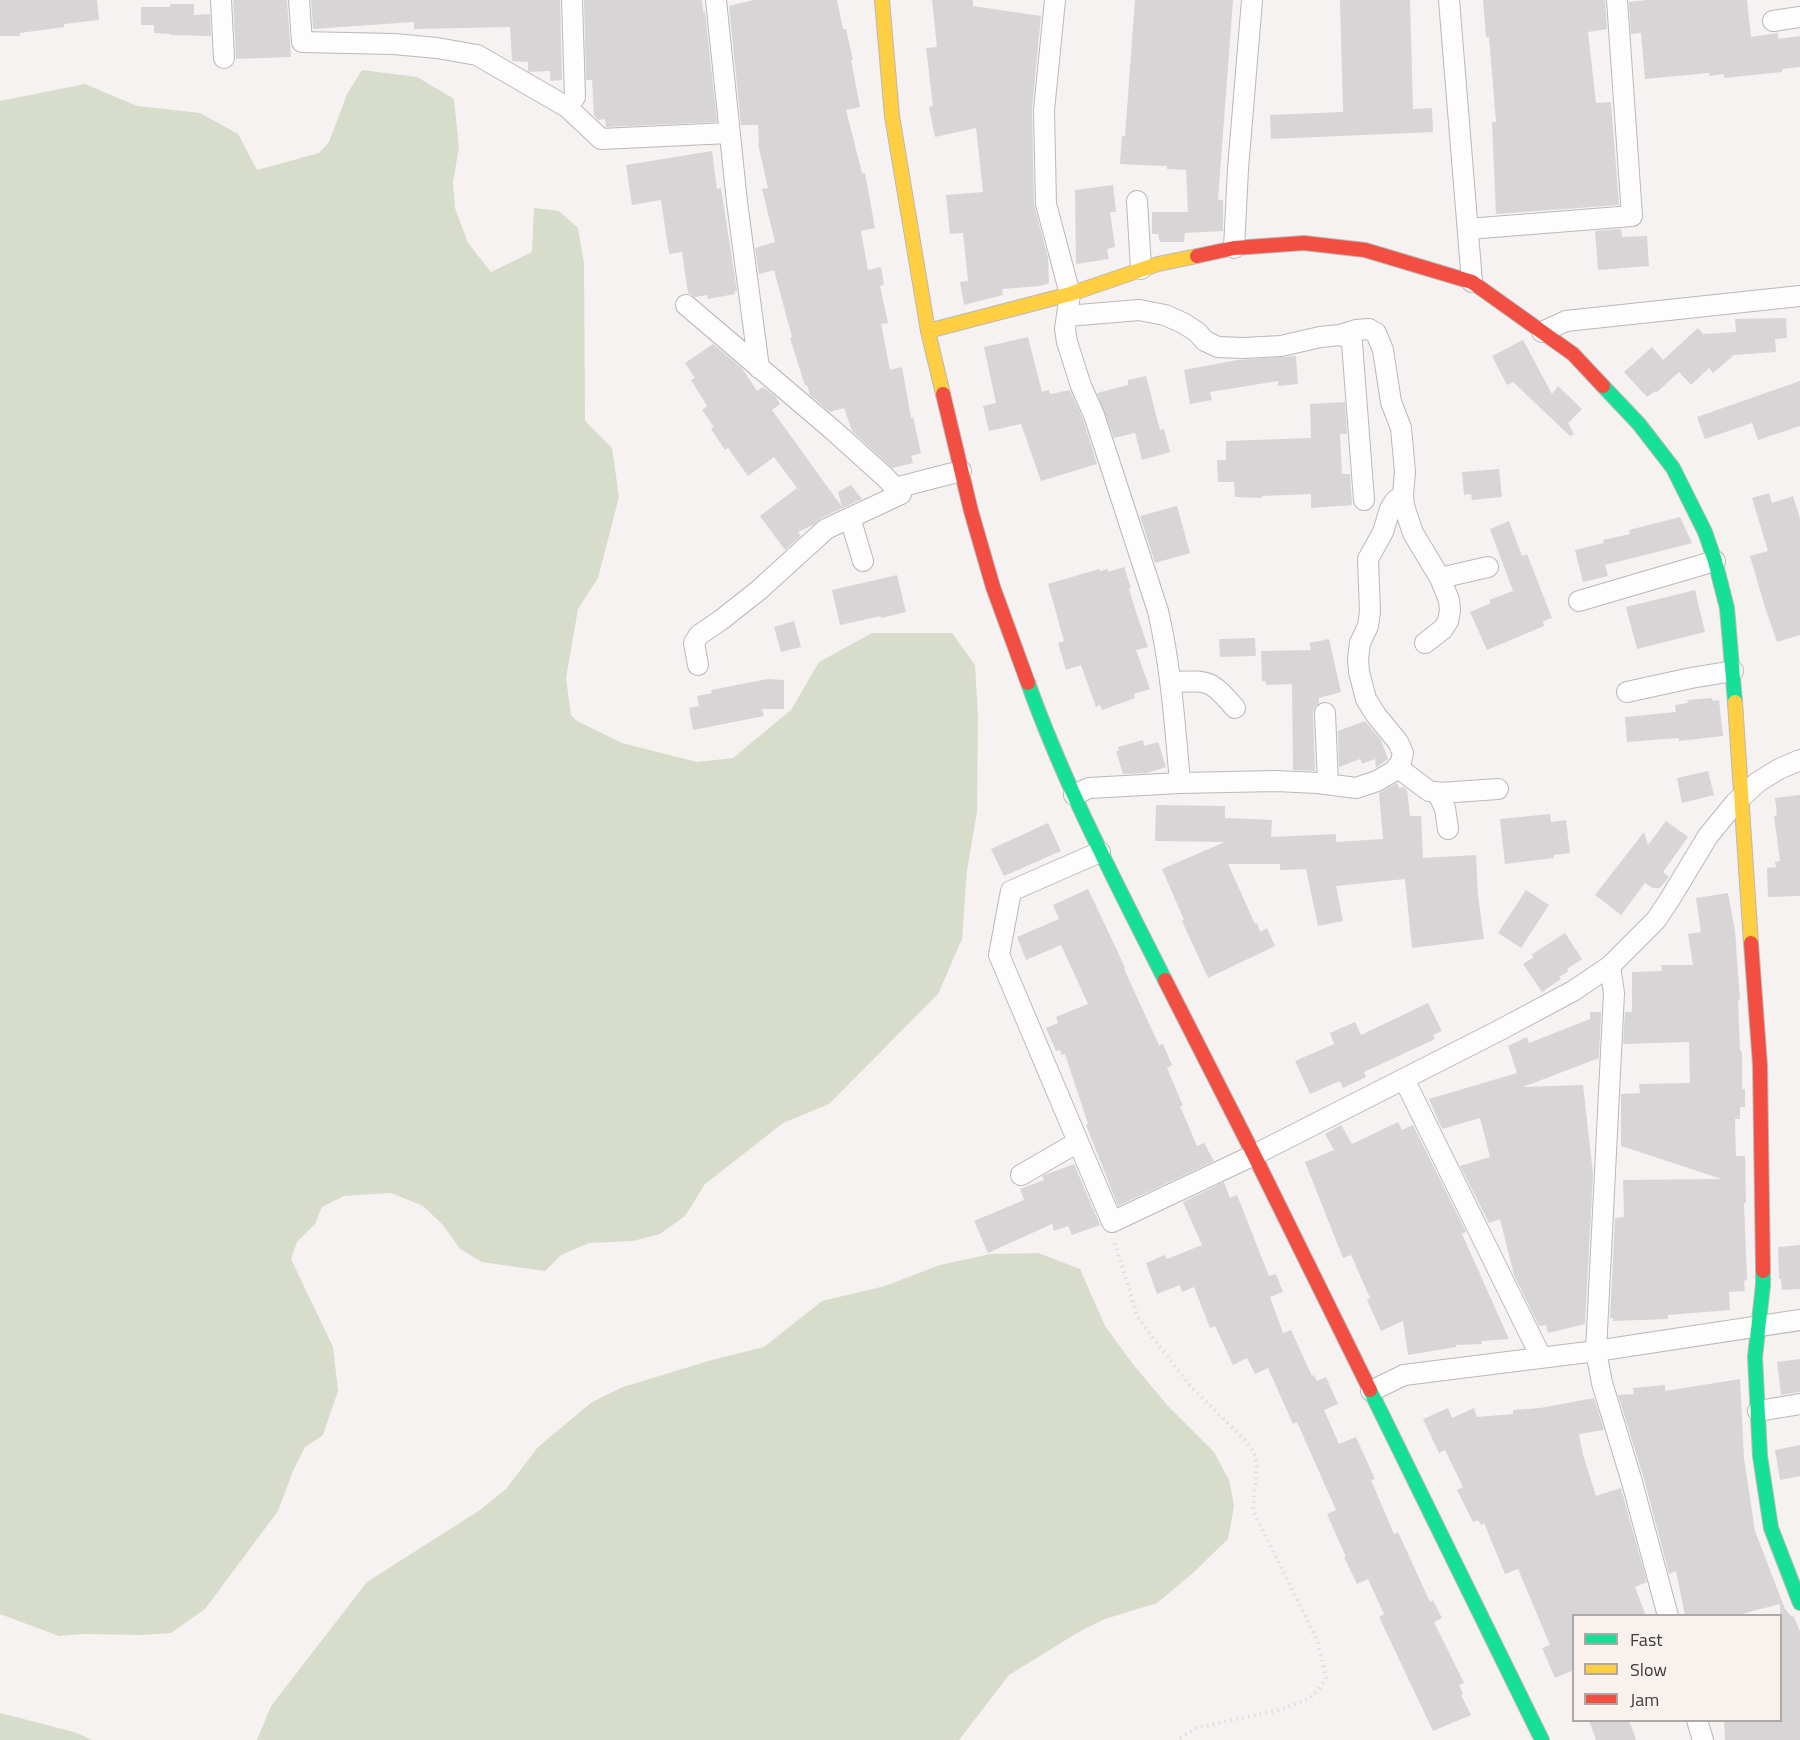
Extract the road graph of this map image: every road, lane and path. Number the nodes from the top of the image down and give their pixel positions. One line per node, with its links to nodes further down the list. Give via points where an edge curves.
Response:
1 (221, 0): 12 (street)
2 (299, 0): 13 (street, via 302,42 394,44 477,56)
3 (572, 0): 13 (street, via 575,97)
4 (716, 0): 14 (street)
5 (882, 0): 24 (street, via 892,116)
6 (1055, 0): 20 (street, via 1044,110 1046,204)
7 (1252, 0): 17 (street)
8 (1449, 0): 16 (street)
9 (1617, 0): 16 (street, via 1632,216)
10 (1800, 17): 11 (street)
11 (1773, 21)
12 (224, 58)
13 (567, 107): 14 (street, via 601,139)
14 (729, 133): 27 (street)
15 (1137, 201): 18 (street)
16 (1468, 229): 19 (street)
17 (1234, 248): 18 (street); 19 (street, via 1304,243 1365,250)
18 (1141, 269): 20 (street)
19 (1472, 282): 25 (street)
20 (1070, 294): 23 (street); 24 (street)
21 (1800, 296): 25 (street, via 1566,321)
22 (686, 305): 27 (street)
23 (1067, 316): 26 (street, via 1139,310 1165,315 1218,347 1281,346); 41 (street, via 1067,342 1158,611)
24 (928, 331): 28 (street)
25 (1542, 332): 34 (street, via 1573,354 1639,424 1673,468)
26 (1340, 335): 30 (street, via 1369,329 1379,338 1391,402 1401,428); 31 (street, via 1352,343)
27 (759, 368): 29 (street)
28 (961, 471): 29 (street); 51 (street, via 993,587 1042,723)
29 (895, 488): 32 (street, via 901,494)
30 (1403, 495): 36 (street, via 1413,532); 46 (street, via 1390,509 1368,559 1370,612 1358,659 1366,699 1403,753)
31 (1364, 500)
32 (849, 518): 33 (street); 39 (street, via 826,529 759,591 699,635 694,643)
33 (862, 561)
34 (1715, 561): 37 (street); 40 (street, via 1727,608)
35 (1488, 567): 36 (street)
36 (1440, 578): 38 (street, via 1449,600 1448,621)
37 (1579, 601)
38 (1425, 643)
39 (698, 665)
40 (1733, 671): 42 (street); 52 (street)
41 (1170, 682): 43 (street, via 1207,682); 47 (street)
42 (1627, 692)
43 (1235, 708)
44 (1324, 713): 48 (street)
45 (1800, 760): 52 (street, via 1758,782)
46 (1397, 767): 48 (street, via 1377,781 1356,788); 50 (street, via 1429,791)
47 (1180, 783): 48 (street); 51 (street, via 1089,788)
48 (1328, 784)
49 (1498, 789): 50 (street)
50 (1437, 792): 53 (street, via 1445,808)
51 (1074, 795): 54 (street)
52 (1741, 798): 55 (street, via 1708,836 1656,920); 62 (street, via 1760,1065 1763,1285)
53 (1448, 829)
54 (1100, 852): 57 (street, via 1011,891 999,955); 58 (street)
55 (1610, 966): 56 (street, via 1573,991); 63 (street, via 1614,993)
56 (1404, 1078): 58 (street); 64 (street)
57 (1078, 1142): 59 (street); 60 (street)
58 (1254, 1155): 60 (street); 65 (street)
59 (1021, 1175)
60 (1112, 1222): 71 (path, via 1137,1315 1192,1388 1254,1452 1257,1465 1252,1511 1317,1640 1326,1679 1310,1698 1283,1709 1197,1728)
61 (1800, 1320): 62 (street)
62 (1759, 1326): 63 (street); 67 (street, via 1755,1357)
63 (1596, 1351): 64 (street); 69 (street)
64 (1541, 1357): 65 (street, via 1404,1374)
65 (1371, 1391): 72 (street)
66 (1800, 1404): 67 (street)
67 (1758, 1411): 68 (street, via 1771,1528)
68 (1800, 1603)
69 (1667, 1614)
70 (1698, 1722): 73 (street)
71 (1177, 1740)
72 (1542, 1740)
73 (1703, 1740)

